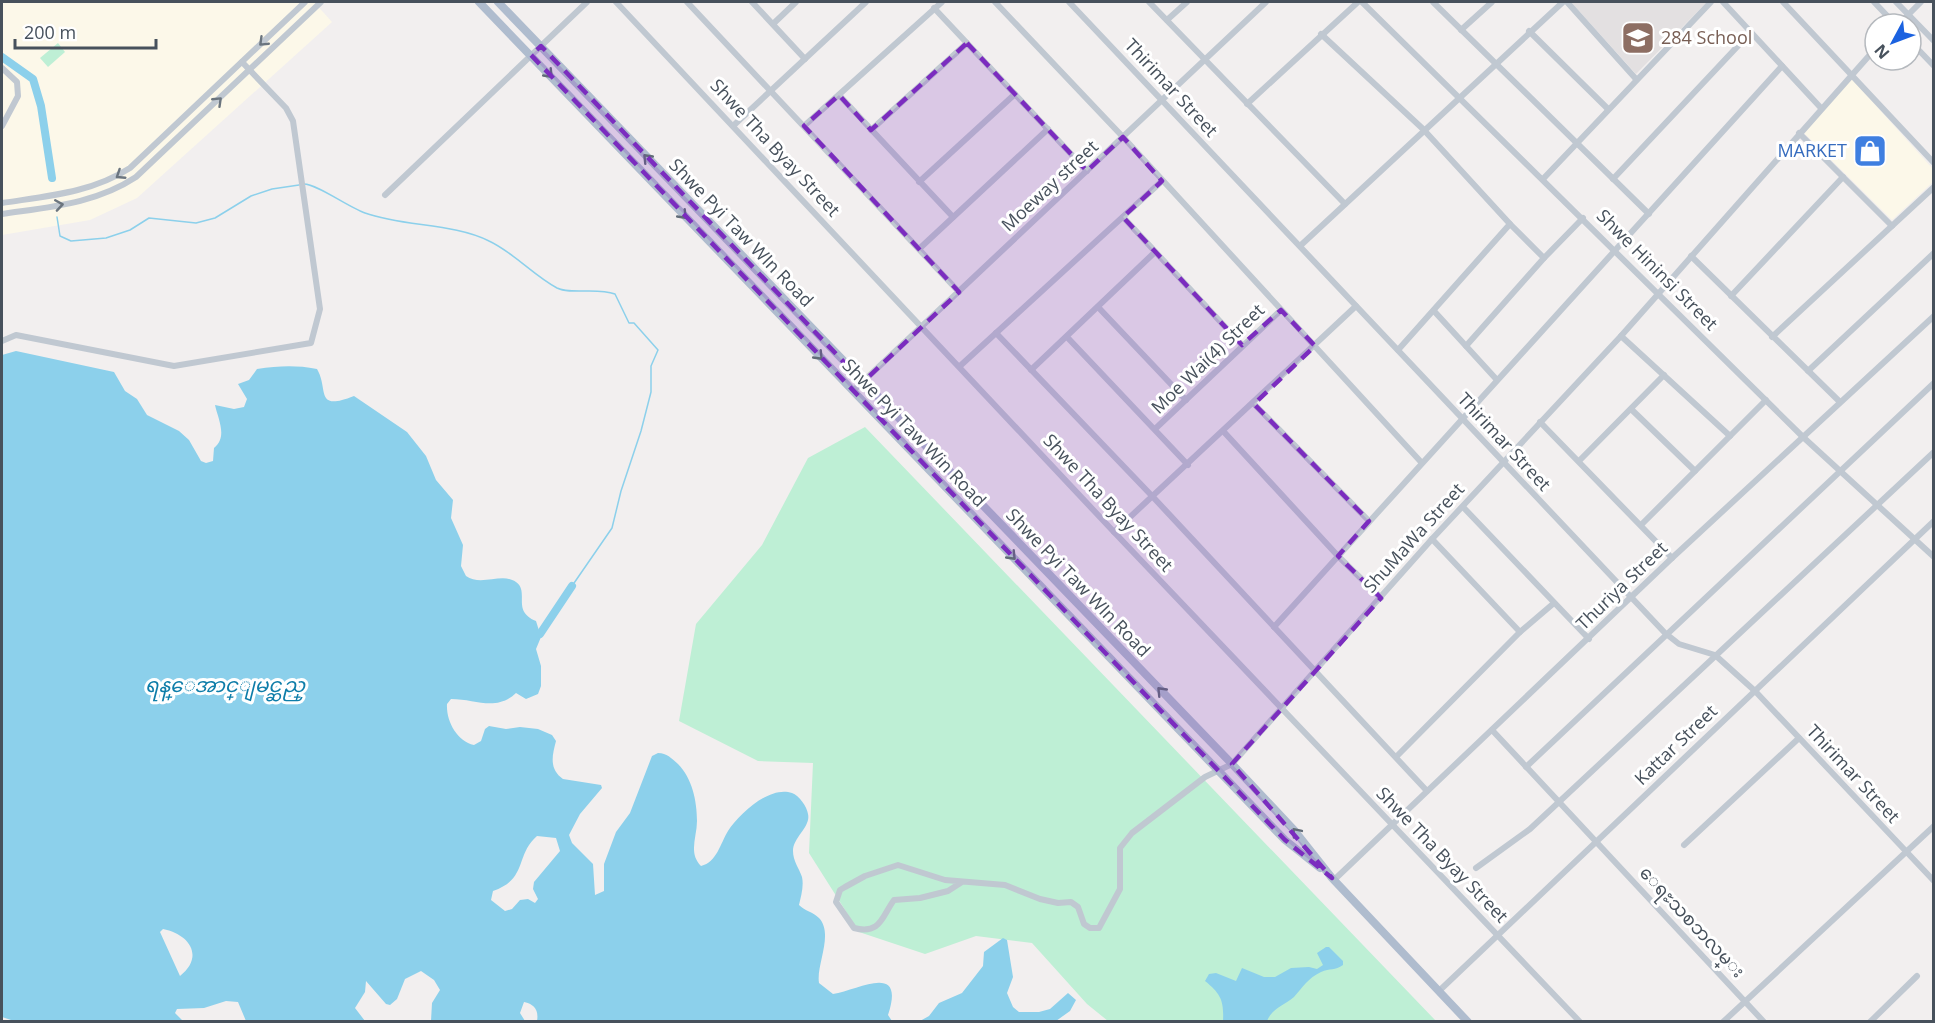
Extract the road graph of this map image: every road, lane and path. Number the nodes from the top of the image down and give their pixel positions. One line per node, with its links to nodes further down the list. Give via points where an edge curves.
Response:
1 (321, 2): 25 (street)
2 (479, 2): 36 (main road, Shwe Pyi Taw Win Road)
3 (498, 2): 35 (main road, Shwe Pyi Taw WIn Road)
4 (587, 2): 35 (street)
5 (616, 2): 58 (street, Shwe Tha Byay Street)
6 (687, 2): 49 (street)
7 (753, 2): 27 (street)
8 (796, 2): 27 (street)
9 (866, 2): 38 (street)
10 (942, 2): 24 (street)
11 (995, 2): 64 (street)
12 (1069, 2): 53 (street, Thirimar Street)
13 (1149, 2): 26 (street)
14 (1187, 2): 26 (street)
15 (1266, 2): 39 (street, Moeway street)
16 (1360, 2): 32 (street); 52 (street, Shwe Hininsi Street)
17 (1433, 2): 28 (street)
18 (1492, 2): 28 (street)
19 (1565, 2): 30 (street); 48 (street)
20 (1711, 2): 48 (street)
21 (1723, 2): 31 (street)
22 (1783, 2): 47 (street)
23 (301, 3): 25 (street); 41 (street, one-way to 41)
24 (934, 8): 34 (street); 51 (street)
25 (307, 15): 46 (street)
26 (1167, 20): 39 (street)
27 (773, 24): 38 (street)
28 (1461, 30): 42 (street)
29 (1923, 30): 33 (street)
30 (1529, 31): 42 (street); 56 (street)
31 (1751, 32): 43 (street); 70 (street)
32 (1322, 34): 54 (street); 61 (street)
33 (1934, 41)
34 (967, 43): 50 (street); 62 (street)
35 (541, 46): 36 (street); 114 (main road, Shwe Pyi Taw WIn Road, one-way to 35)
36 (531, 55): 74 (street); 116 (main road, Shwe Pyi Taw Win Road, one-way to 116)
37 (1923, 55): 44 (street)
38 (805, 58): 49 (street)
39 (1204, 60): 53 (street, Moeway street); 54 (street)
40 (1863, 61): 47 (street, ShuMaWa Street)
41 (242, 62): 46 (street); 75 (street, one-way to 75, via 130,168 108,182)
42 (1494, 63): 52 (street); 65 (street)
43 (1782, 66): 55 (street); 78 (street)
44 (1934, 66)
45 (2, 68): 57 (street, via 17,82 18,96)
46 (250, 70): 77 (street, one-way to 46, via 86,201 114,192 136,177); 104 (street, via 286,108 293,121 320,309 316,334 308,346 174,366 22,336)
47 (1851, 73): 55 (street, ShuMaWa Street); 66 (street)
48 (1636, 79): 56 (street)
49 (771, 91): 58 (street); 59 (street)
50 (1015, 94): 60 (street); 72 (street)
51 (839, 95): 59 (street); 62 (street)
52 (1458, 96): 61 (street); 69 (street, Shwe Hininsi Street)
53 (1161, 100): 64 (street, Moeway street); 84 (street, Thirimar Street)
54 (1247, 104): 76 (street)
55 (1821, 108): 63 (street, ShuMaWa Street)
56 (1608, 109): 65 (street)
57 (2, 126)
58 (733, 126): 99 (street, Shwe Tha Byay Street)
59 (804, 126): 85 (street)
60 (1048, 129): 67 (street); 79 (street)
61 (1423, 129): 76 (street); 82 (street)
62 (872, 130): 72 (street)
63 (1799, 134): 68 (street); 89 (street, ShuMaWa Street)
64 (1123, 137): 67 (street, Moeway street); 71 (street)
65 (1577, 144): 69 (street); 70 (street)
66 (1934, 163)
67 (1087, 171): 91 (street, Moeway street)
68 (1843, 177): 83 (street); 93 (street)
69 (1543, 179): 81 (street, Shwe Hininsi Street)
70 (1613, 179): 78 (street)
71 (1162, 181): 80 (street); 96 (street)
72 (920, 182): 79 (street)
73 (1934, 187): 83 (street)
74 (385, 195)
75 (2, 203)
76 (1345, 204): 84 (street)
77 (2, 214)
78 (1649, 214): 86 (street)
79 (952, 217): 85 (street)
80 (1123, 217): 87 (street); 100 (street)
81 (1583, 218): 86 (street, Shwe Hininsi Street); 90 (street)
82 (1510, 224): 90 (street); 97 (street)
83 (1892, 226): 103 (street)
84 (1300, 246): 94 (street, Thirimar Street)
85 (918, 249): 91 (street)
86 (1616, 251): 92 (street, Shwe Hininsi Street); 113 (street)
87 (1155, 252): 95 (street); 105 (street)
88 (1934, 253): 111 (street)
89 (1691, 256): 92 (street, ShuMaWa Street); 93 (street)
90 (1544, 258): 107 (street)
91 (959, 292): 99 (street, Moeway street)
92 (1659, 293): 101 (street, ShuMaWa Street); 118 (street, Shwe Hininsi Street)
93 (1731, 296): 103 (street)
94 (1356, 306): 106 (street); 108 (street, Thirimar Street)
95 (1098, 307): 102 (street); 117 (street)
96 (1281, 310): 105 (street, Moe Wai(4) Street); 106 (street)
97 (1434, 311): 107 (street); 108 (street)
98 (1934, 316): 119 (street, Thuriya Street)
99 (923, 326): 109 (street, Shwe Tha Byay Street); 114 (street, Moeway street)
100 (996, 333): 109 (street); 110 (street)
101 (1621, 336): 112 (street); 123 (street, ShuMaWa Street)
102 (1067, 337): 110 (street); 124 (street)
103 (1772, 337): 111 (street)
104 (2, 340)
105 (1242, 345): 117 (street, Moe Wai(4) Street)
106 (1315, 346): 120 (street); 130 (street)
107 (1466, 346): 113 (street)
108 (1398, 350): 122 (street, Thirimar Street)
109 (960, 366): 141 (street, Shwe Tha Byay Street)
110 (1031, 370): 135 (street)
111 (1808, 371): 119 (street)
112 (1664, 375): 121 (street); 126 (street)
113 (1497, 380): 122 (street)
114 (863, 382): 116 (street, Moeway street); 142 (main road, Shwe Pyi Taw WIn Road)
115 (1934, 383): 133 (street)
116 (853, 391): 145 (main road, Shwe Pyi Taw Win Road)
117 (1186, 399): 124 (street, Moe Wai(4) Street)
118 (1766, 400): 126 (street); 127 (street, Shwe Hininsi Street)
119 (1840, 402): 127 (street, Thuriya Street)
120 (1254, 404): 125 (street); 139 (street)
121 (1631, 409): 129 (street); 134 (street)
122 (1461, 418): 130 (street); 131 (street, Thirimar Street)
123 (1540, 422): 129 (street); 131 (street, ShuMaWa Street)
124 (1155, 429): 132 (street)
125 (1224, 432): 132 (street); 146 (street)
126 (1730, 436): 134 (street)
127 (1803, 437): 133 (street, Shwe Hininsi Street); 148 (street, Thuriya Street)
128 (1934, 452): 136 (street)
129 (1579, 460): 140 (street)
130 (1421, 462): 139 (street)
131 (1502, 462): 137 (street, ShuMaWa Street); 149 (street, Thirimar Street)
132 (1188, 465): 135 (street)
133 (1839, 469): 136 (street, Shwe Hininsi Street); 154 (street)
134 (1695, 471): 140 (street)
135 (1153, 497): 141 (street); 152 (street)
136 (1878, 504): 144 (street, Shwe Hininsi Street); 158 (street)
137 (1463, 507): 143 (street, ShuMaWa Street); 151 (street)
138 (1934, 520): 144 (street, Kattar Street)
139 (1368, 521): 146 (street)
140 (1641, 525): 148 (street)
141 (1114, 532): 161 (street, Shwe Tha Byay Street)
142 (1009, 533): 145 (street); 155 (main road, Shwe Pyi Taw WIn Road)
143 (1432, 538): 150 (street, ShuMaWa Street); 153 (street)
144 (1915, 538): 147 (street, Shwe Hininsi Street); 160 (street, Kattar Street)
145 (999, 543): 157 (main road, Shwe Pyi Taw Win Road, one-way to 157)
146 (1338, 556): 150 (street); 152 (street)
147 (1934, 557)
148 (1672, 558): 149 (street, Thuriya Street)
149 (1632, 597): 154 (street, Thirimar Street); 156 (street, Thuriya Street)
150 (1381, 598): 159 (street, ShuMaWa Street)
151 (1554, 603): 153 (street); 156 (street)
152 (1274, 627): 159 (street)
153 (1520, 632): 164 (street)
154 (1665, 633): 158 (street, Thirimar Street, via 1679,644); 166 (street)
155 (1108, 636): 157 (street); 165 (main road, Shwe Pyi Taw WIn Road, one-way to 155)
156 (1589, 639): 162 (street, Thuriya Street)
157 (1098, 645): 167 (main road, Shwe Pyi Taw Win Road)
158 (1715, 655): 160 (street, Thirimar Street); 169 (street)
159 (1315, 671): 161 (street, ShuMaWa Street); 164 (street)
160 (1755, 691): 163 (street, Thirimar Street); 172 (street, Kattar Street)
161 (1282, 709): 165 (street, ShuMaWa Street); 170 (street, Shwe Tha Byay Street)
162 (1492, 730): 166 (street, ေရႊသစၥာလမ္း); 168 (street, Thuriya Street)
163 (1799, 738): 173 (street); 174 (street, Thirimar Street)
164 (1396, 757): 168 (street)
165 (1232, 764): 167 (street, ShuMaWa Street); 176 (main road, Shwe Pyi Taw WIn Road, one-way to 165, via 1294,830)
166 (1526, 766): 169 (street, ေရႊသစၥာလမ္း)
167 (1219, 771): 176 (main road, Shwe Pyi Taw Win Road, via 1285,840); 178 (street, ShuMaWa Street, via 1143,823 1120,848 1120,889 1100,928 1084,924 1078,907 1071,902 1040,899 1005,885)
168 (1426, 791): 170 (street, Thuriya Street)
169 (1558, 801): 172 (street, ေရႊသစၥာလမ္း); 175 (street, via 1530,829)
170 (1391, 824): 176 (street, Thuriya Street); 179 (street, Shwe Tha Byay Street)
171 (1934, 826): 174 (street)
172 (1597, 842): 179 (street, Kattar Street); 182 (street, ေရႊသစၥာလမ္း)
173 (1684, 845)
174 (1906, 853): 177 (street, Thirimar Street); 182 (street)
175 (1476, 868)
176 (1333, 879): 181 (main road)
177 (1934, 880)
178 (962, 882): 178 (street, ShuMaWa Street, via 948,891 894,900 887,916 864,931 854,928 836,902 840,890 890,866)
179 (1498, 935): 181 (street, Kattar Street); 184 (street, Shwe Tha Byay Street)
180 (1917, 976): 187 (street)
181 (1439, 991): 183 (main road)
182 (1745, 1001): 185 (street); 186 (street, ေရႊသစၥာလမ္း)
183 (1468, 1022)
184 (1580, 1022)
185 (1723, 1022)
186 (1764, 1022)
187 (1870, 1022)

